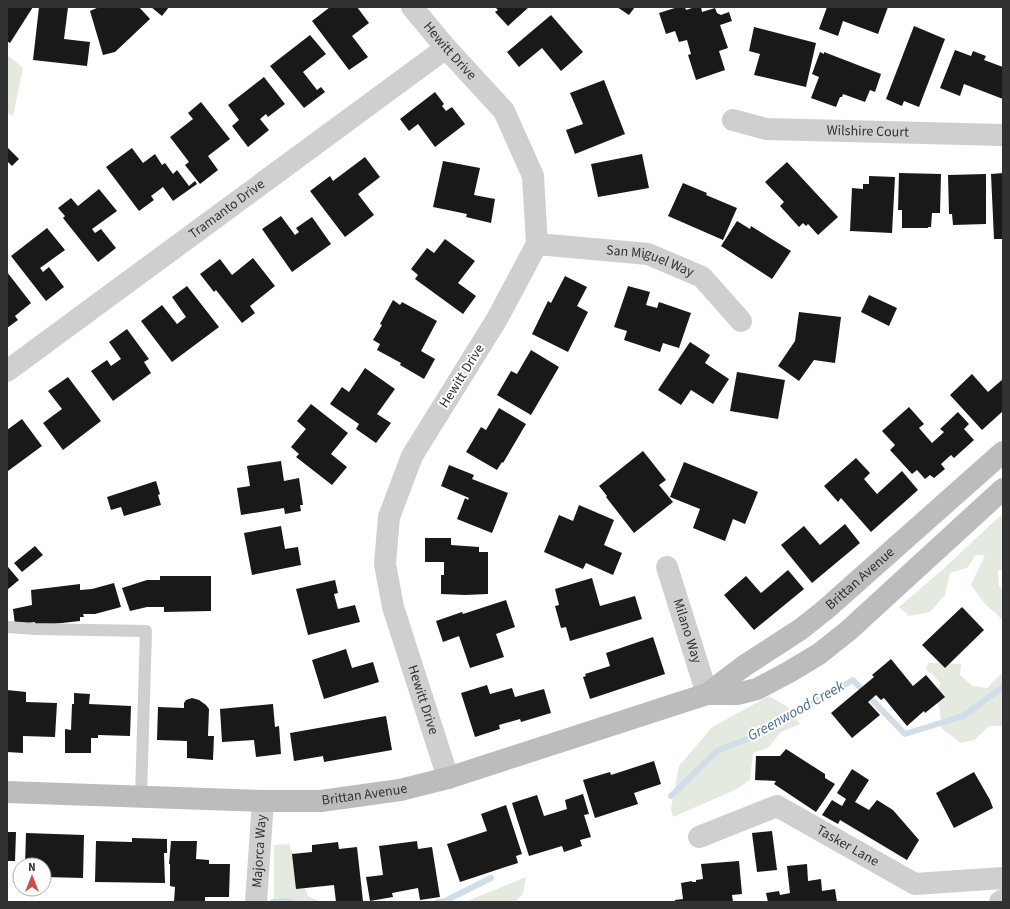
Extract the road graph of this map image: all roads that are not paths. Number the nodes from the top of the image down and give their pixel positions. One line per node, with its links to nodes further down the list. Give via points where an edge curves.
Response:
1 (412, 7): 2 (street, Hewitt Drive)
2 (446, 48): 5 (street, Hewitt Drive, via 504,111 533,176); 7 (street, Tramanto Drive)
3 (733, 120): 4 (street, Wilshire Court, via 766,129)
4 (1003, 135)
5 (537, 244): 6 (street, San Miguel Way, via 648,254 702,277); 13 (street, Hewitt Drive, via 497,319 412,456 389,517 385,564 393,607)
6 (741, 321)
7 (7, 371)
8 (1003, 452): 12 (main road, Brittan Avenue, via 826,610)
9 (1003, 489): 12 (main road, Brittan Avenue, via 848,632 819,654 757,689 737,694)
10 (666, 567): 12 (street, Milano Way)
11 (7, 627): 15 (lane, via 146,632)
12 (707, 694): 13 (main road, Brittan Avenue)
13 (448, 778): 16 (main road, Brittan Avenue, via 400,790 321,801)
14 (7, 792): 15 (main road, Brittan Avenue)
15 (140, 796): 16 (main road, Brittan Avenue)
16 (263, 801): 20 (street, Majorca Way)
17 (699, 837): 18 (street, Tasker Lane, via 777,806 915,884)
18 (1003, 878)
19 (1003, 900): 21 (street)
20 (256, 902)
21 (1000, 902)

